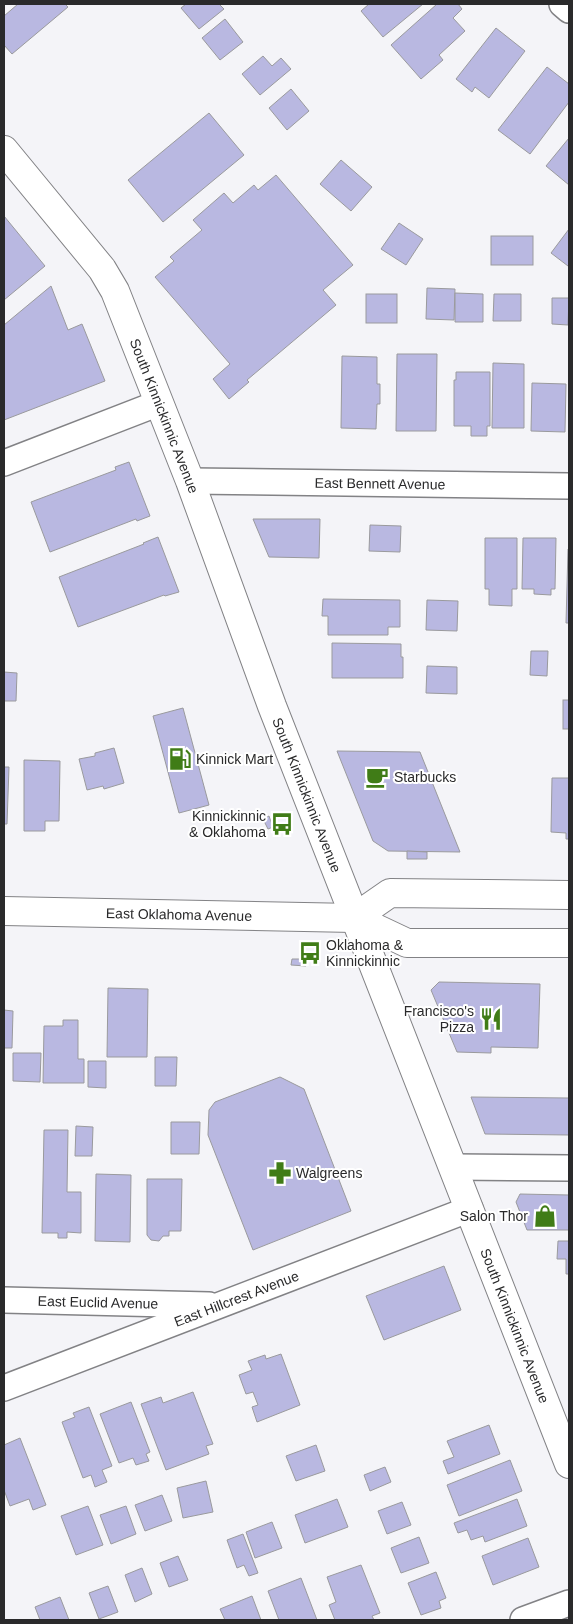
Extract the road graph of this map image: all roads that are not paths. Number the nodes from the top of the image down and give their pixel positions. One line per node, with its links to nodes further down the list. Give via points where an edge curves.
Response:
1 (562, 4): 2 (street)
2 (569, 10)
3 (4, 150): 4 (main road, South Kinnickinnic Avenue, via 102,269 115,291)
4 (159, 403): 5 (street); 6 (main road, South Kinnickinnic Avenue)
5 (4, 463)
6 (190, 481): 7 (street, East Bennett Avenue); 10 (main road, South Kinnickinnic Avenue)
7 (569, 486)
8 (569, 895): 10 (main road, via 390,893)
9 (4, 911): 10 (main road, East Oklahoma Avenue)
10 (354, 918): 11 (main road, East Oklahoma Avenue, via 407,943); 12 (main road, South Kinnickinnic Avenue)
11 (569, 943)
12 (454, 1167): 13 (street); 14 (main road, South Kinnickinnic Avenue)
13 (569, 1168)
14 (470, 1209): 16 (street, East Hillcrest Avenue); 18 (main road, South Kinnickinnic Avenue)
15 (4, 1300): 16 (street, East Euclid Avenue)
16 (221, 1305): 17 (street, East Hillcrest Avenue)
17 (4, 1388)
18 (569, 1464)
19 (569, 1604): 20 (street)
20 (523, 1620)

